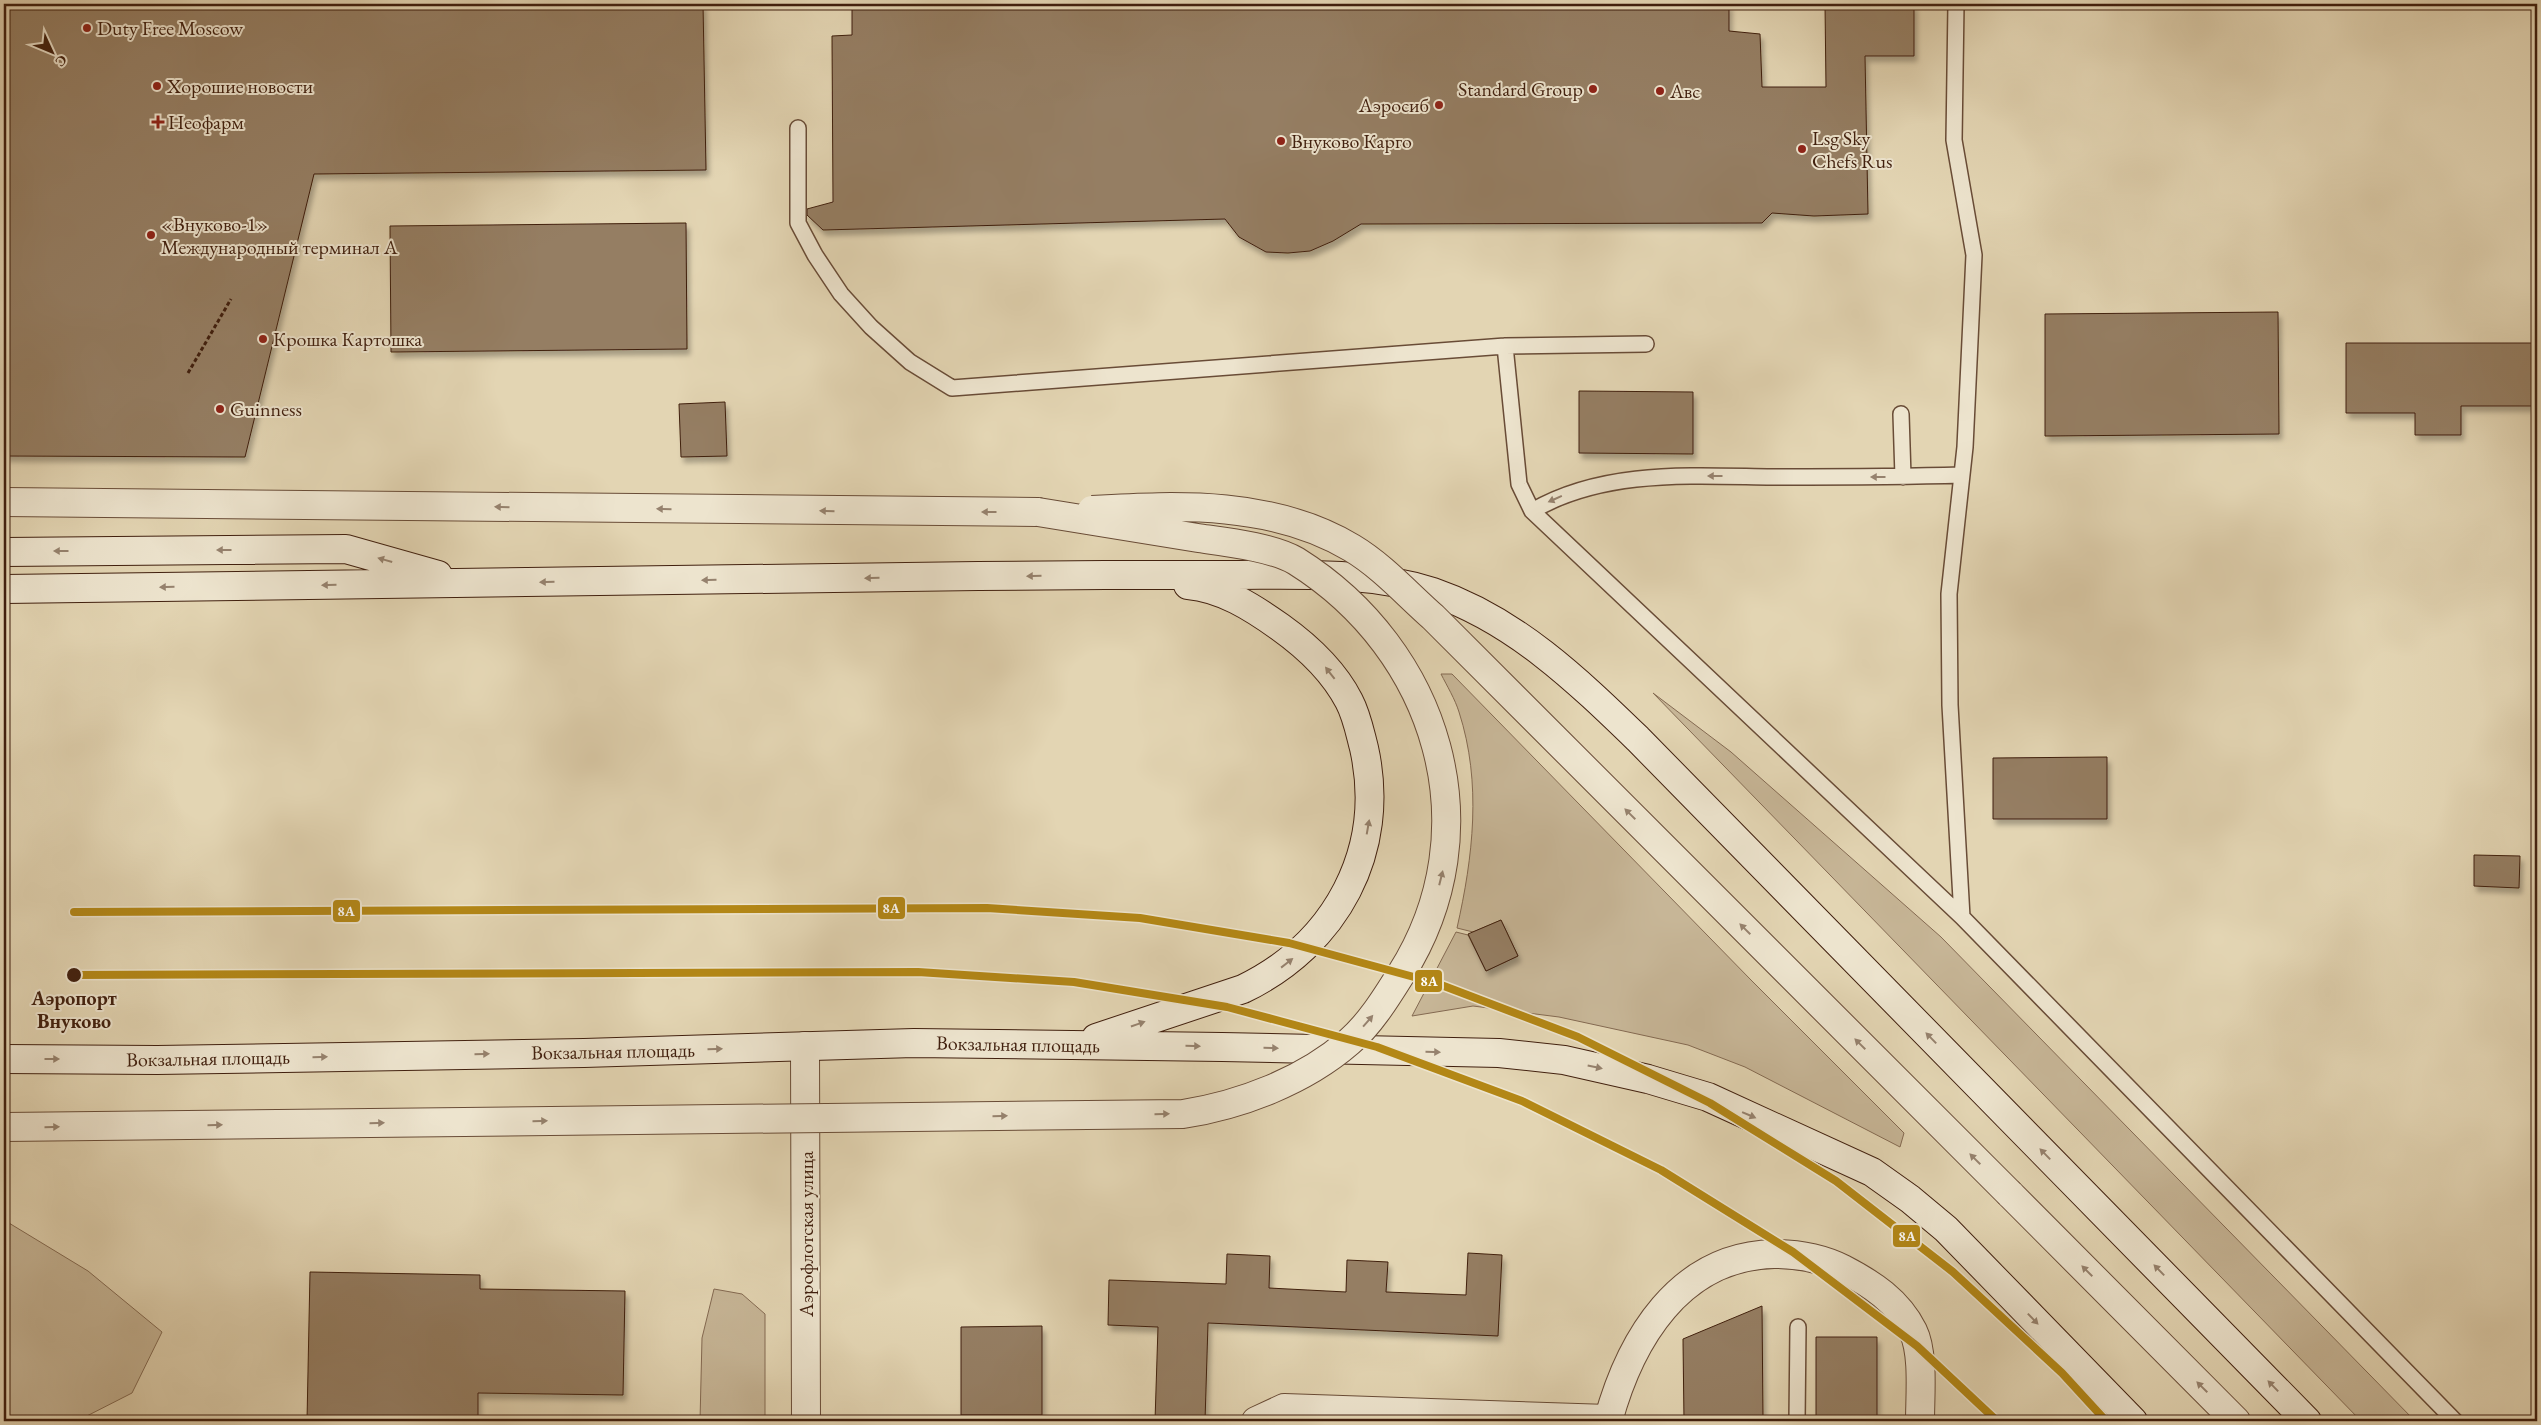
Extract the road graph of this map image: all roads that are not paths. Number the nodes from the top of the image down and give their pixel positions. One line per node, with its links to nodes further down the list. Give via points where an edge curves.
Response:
1 (1956, 4): 6 (lane, via 1954,140 1974,255)
2 (798, 128): 4 (lane, via 798,223 815,255 840,294 871,327 910,362 952,388)
3 (1646, 344): 4 (lane)
4 (1505, 346): 9 (lane, via 1519,484)
5 (1901, 414): 7 (lane)
6 (1961, 475): 7 (lane); 15 (lane, via 1948,594 1950,704)
7 (1903, 477): 9 (lane, one-way to 9, via 1652,477 1576,491 1554,498)
8 (4, 502): 10 (main road, one-way to 8)
9 (1532, 511): 15 (lane)
10 (1038, 512): 19 (main road, one-way to 10, bridge, via 1183,1114 1246,1099 1284,1084 1316,1066 1349,1042 1382,1005 1414,954 1428,924 1437,893 1444,858 1447,806 1438,748 1418,694 1403,666 1351,602 1294,560 1249,546); 27 (main road, one-way to 10, bridge, via 1433,617 1370,561 1333,538 1298,524 1219,508 1176,505)
11 (4, 552): 13 (main road, one-way to 11, via 346,549)
12 (1092, 575): 13 (main road, one-way to 13); 16 (main road, one-way to 12, via 1243,989 1286,964 1320,932 1344,897 1364,847 1370,818 1367,764 1352,709 1336,680 1303,644 1259,612 1210,589); 28 (main road, one-way to 12, via 1638,739 1584,687 1532,645 1485,614 1434,592 1385,580 1334,576)
13 (465, 584): 14 (main road, one-way to 14)
14 (4, 589)
15 (1962, 916): 29 (lane)
16 (1075, 1045): 17 (main road, Вокзальная площадь, via 914,1043); 26 (main road, Вокзальная площадь, one-way to 26, via 1534,1056 1597,1067 1708,1097 1872,1172 1910,1198 1946,1229)
17 (805, 1046): 18 (main road, Вокзальная площадь, one-way to 17, via 156,1060); 22 (main road, Аэрофлотская улица)
18 (4, 1059)
19 (4, 1127)
20 (1798, 1327): 24 (lane)
21 (1608, 1420): 23 (main road, via 1284,1408); 25 (main road, via 1617,1388 1634,1350 1671,1299 1709,1269 1757,1255 1786,1254 1812,1257 1864,1280 1900,1310 1914,1332 1919,1360)
22 (806, 1421)
23 (1256, 1421)
24 (1797, 1421)
25 (1920, 1421)
26 (2133, 1421)
27 (2236, 1421)
28 (2307, 1421)
29 (2455, 1421)

